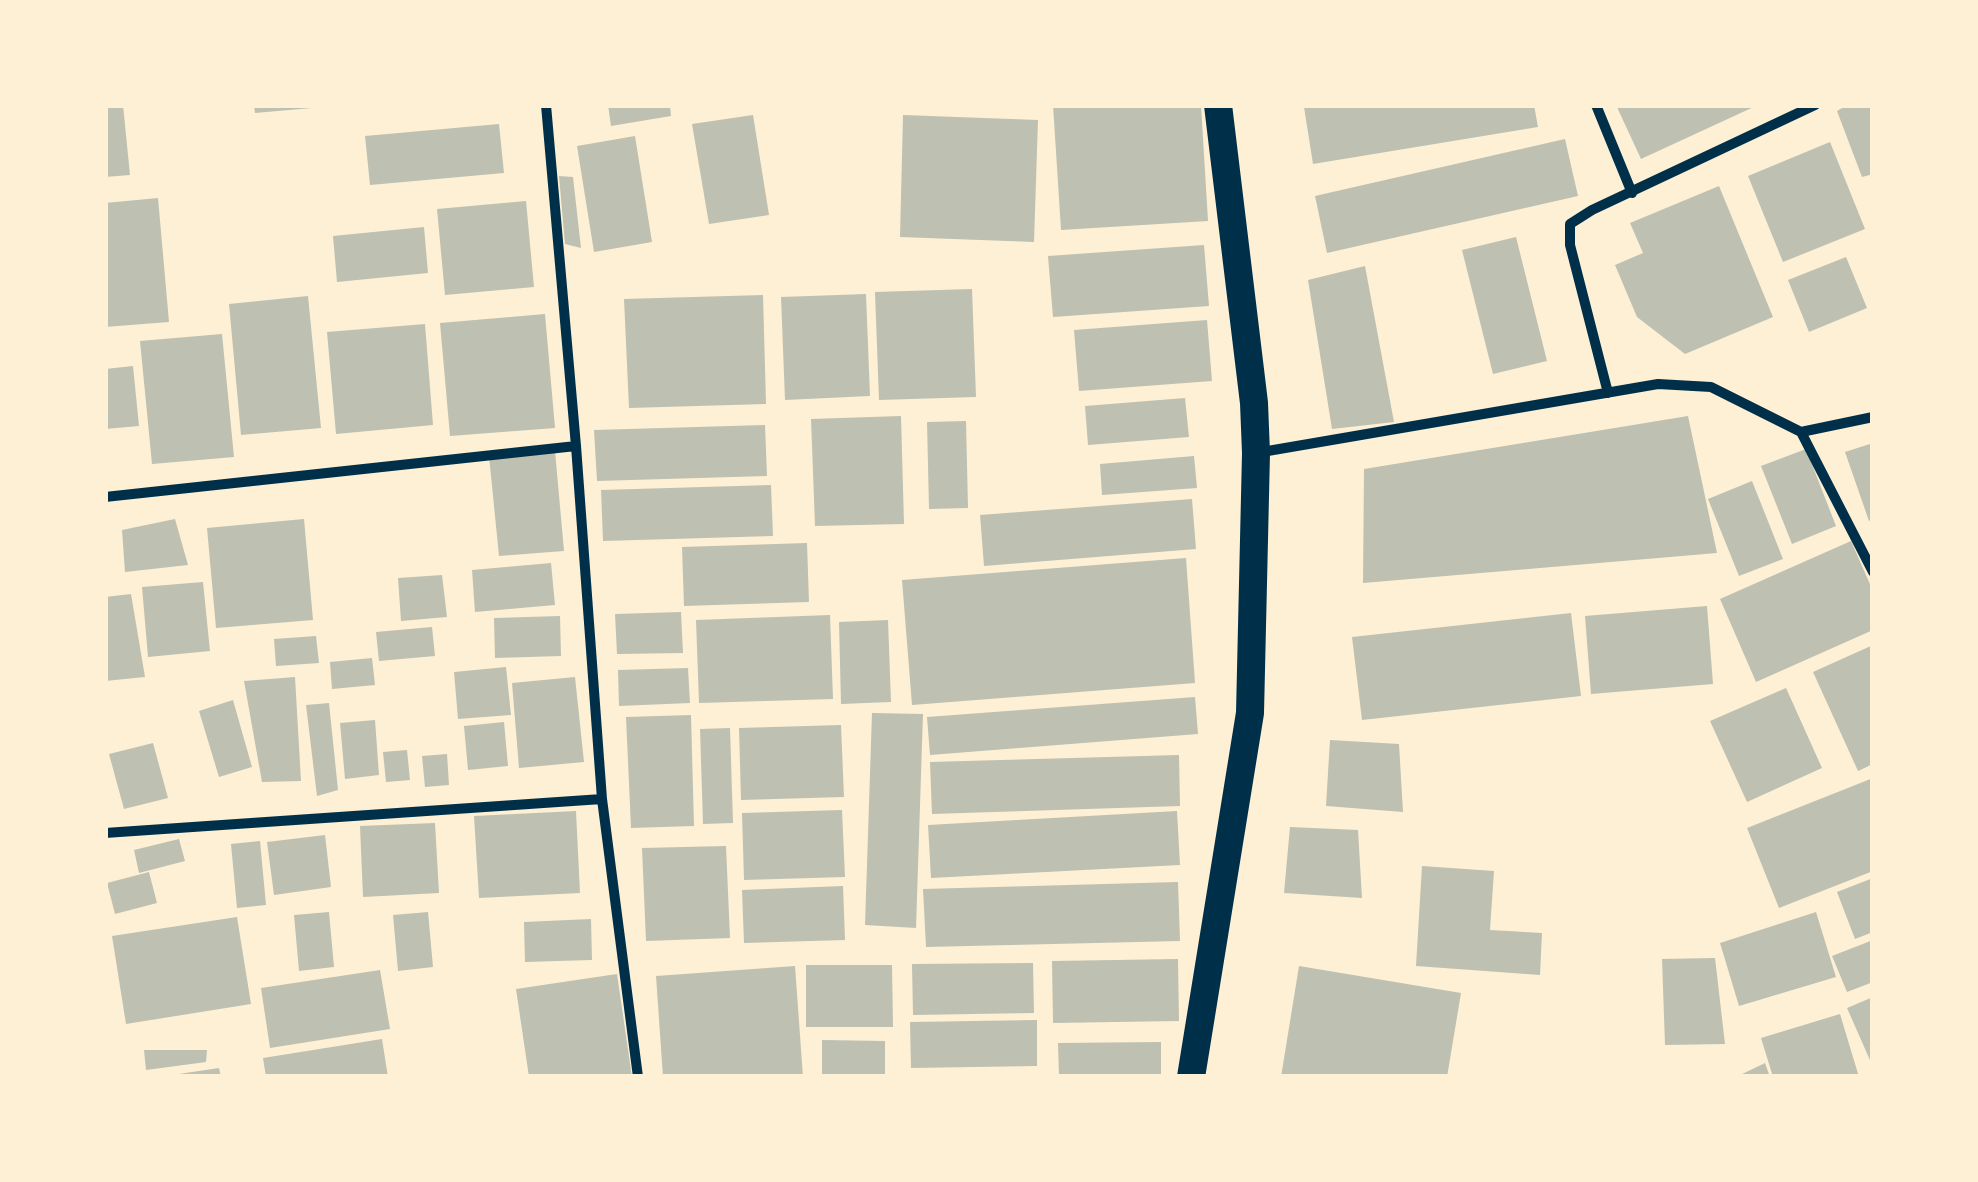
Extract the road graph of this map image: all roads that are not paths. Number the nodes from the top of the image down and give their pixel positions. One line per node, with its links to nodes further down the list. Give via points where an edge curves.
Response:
1 (546, 105): 9 (street)
2 (1218, 105): 10 (highway)
3 (1596, 105): 5 (street)
4 (1815, 105): 5 (street)
5 (1632, 193): 6 (street, via 1570,224)
6 (1608, 393): 8 (street, via 1658,384 1711,387); 10 (street)
7 (1873, 417): 8 (street)
8 (1801, 432): 12 (street)
9 (576, 446): 11 (street); 13 (street)
10 (1256, 453): 16 (highway, via 1250,713)
11 (105, 497)
12 (1873, 572)
13 (602, 799): 14 (street); 15 (street)
14 (105, 832)
15 (638, 1077)
16 (1192, 1077)

